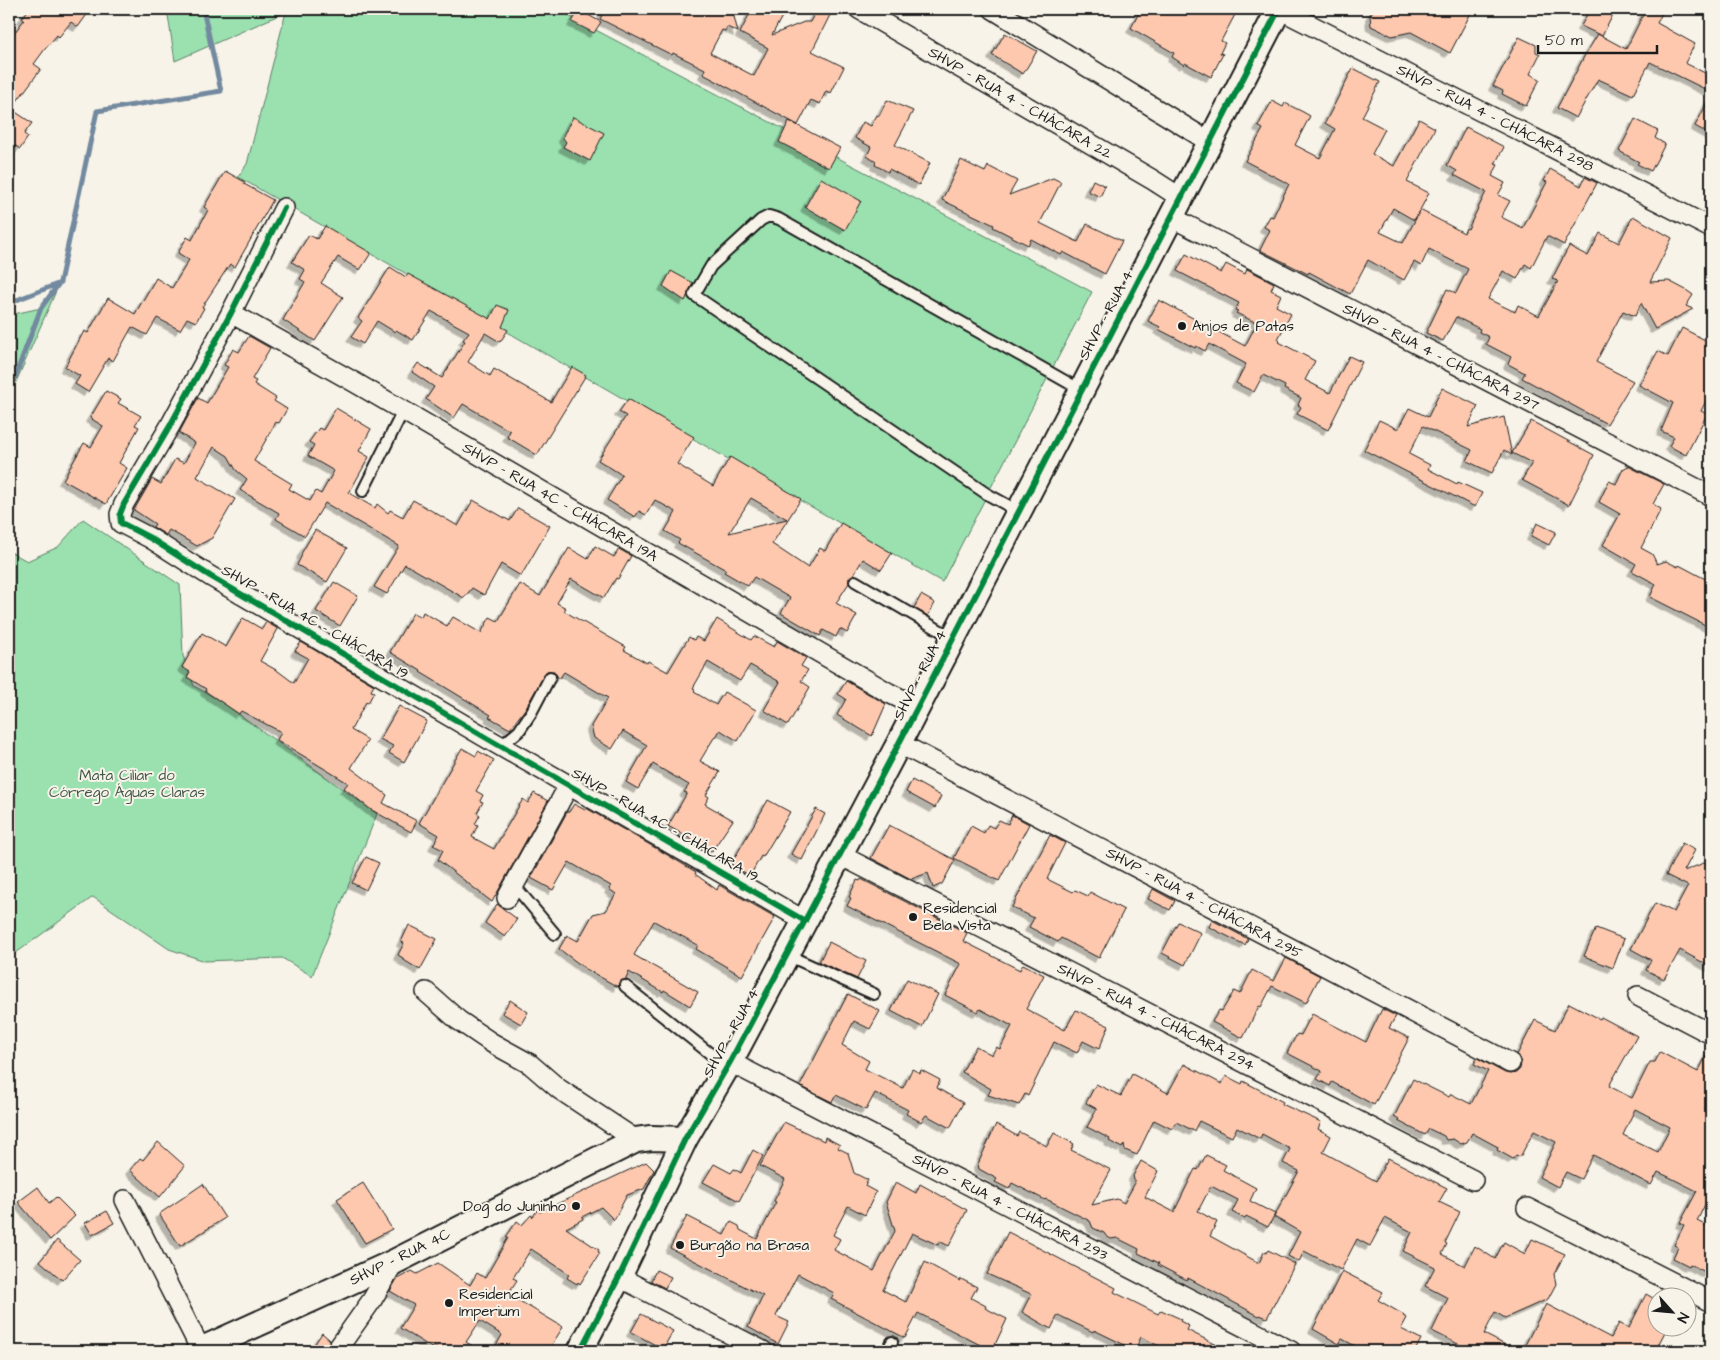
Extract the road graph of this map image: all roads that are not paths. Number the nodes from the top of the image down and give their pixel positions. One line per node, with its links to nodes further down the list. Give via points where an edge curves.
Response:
1 (859, 9): 6 (street, SHVP - RUA 4 - CHÁCARA 22, via 1154,180)
2 (993, 9): 4 (street)
3 (1279, 9): 4 (street, SHVP - RUA 4); 7 (street, SHVP - RUA 4 - CHÁCARA 298)
4 (1210, 142): 6 (street, SHVP - RUA 4)
5 (284, 208): 8 (street, SHVP - RUA 4C - CHÁCARA 19)
6 (1176, 208): 9 (street, SHVP - RUA 4); 12 (street, SHVP - RUA 4 - CHÁCARA 297)
7 (1711, 228)
8 (231, 314): 10 (street, SHVP - RUA 4C - CHÁCARA 19A); 19 (street, SHVP - RUA 4C - CHÁCARA 19, via 124,504 119,520)
9 (1081, 390): 13 (street, SHVP - RUA 4); 13 (lane, via 796,228 768,216 711,266 694,295)
10 (403, 411): 11 (lane); 17 (street, SHVP - RUA 4C - CHÁCARA 19A)
11 (363, 491)
12 (1711, 496)
13 (1018, 511): 15 (street, SHVP - RUA 4)
14 (855, 581): 15 (lane)
15 (953, 638): 17 (street, SHVP - RUA 4)
16 (550, 677): 19 (lane, via 519,731)
17 (918, 708): 18 (street, SHVP - RUA 4)
18 (898, 745): 21 (street, SHVP - RUA 4); 31 (street, SHVP - RUA 4 - CHÁCARA 295)
19 (501, 746): 20 (street, SHVP - RUA 4C - CHÁCARA 19)
20 (569, 785): 22 (street); 23 (street, SHVP - RUA 4C - CHÁCARA 19)
21 (840, 855): 23 (street, SHVP - RUA 4); 35 (street, SHVP - RUA 4 - CHÁCARA 294)
22 (511, 891): 24 (lane)
23 (805, 921): 25 (street, SHVP - RUA 4)
24 (556, 934)
25 (787, 955): 28 (lane); 32 (street, SHVP - RUA 4)
26 (625, 986): 32 (lane)
27 (426, 992): 34 (street, via 492,1044 530,1064 559,1088)
28 (874, 994)
29 (1638, 996): 30 (street)
30 (1711, 1034)
31 (1510, 1063)
32 (729, 1065): 33 (street, SHVP - RUA 4); 45 (street, SHVP - RUA 4 - CHÁCARA 293)
33 (686, 1138): 34 (street, SHVP - RUA 4C); 39 (street, SHVP - RUA 4)
34 (636, 1140): 38 (street, SHVP - RUA 4C)
35 (1473, 1180)
36 (125, 1200): 41 (street)
37 (1527, 1208): 40 (street)
38 (394, 1262): 41 (street, SHVP - RUA 4C); 42 (street)
39 (619, 1277): 43 (street, SHVP - RUA 4); 44 (street)
40 (1711, 1302)
41 (199, 1351)
42 (336, 1351)
43 (580, 1351)
44 (763, 1351)
45 (1290, 1351)

